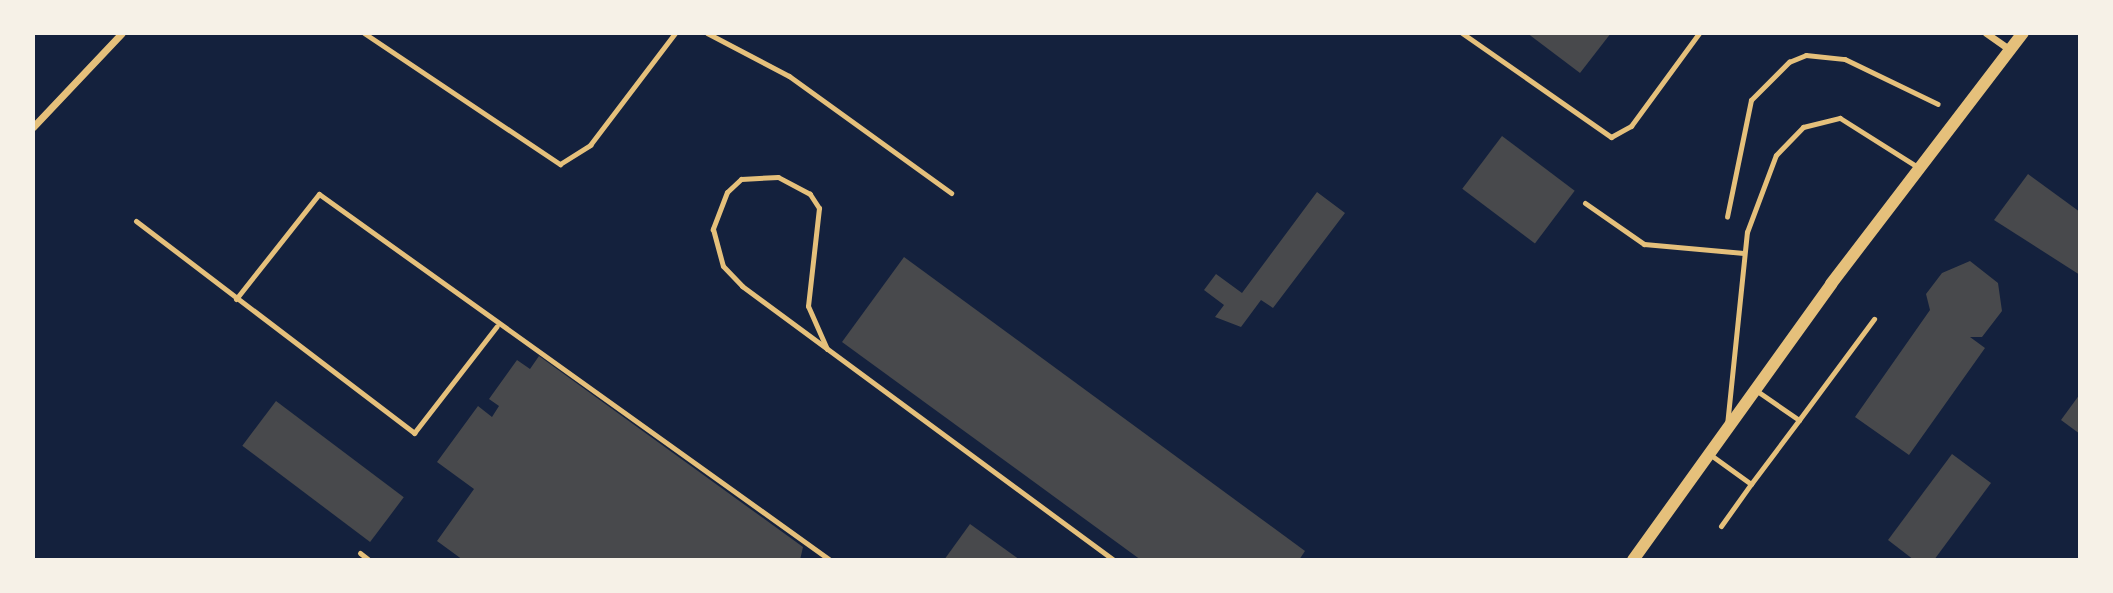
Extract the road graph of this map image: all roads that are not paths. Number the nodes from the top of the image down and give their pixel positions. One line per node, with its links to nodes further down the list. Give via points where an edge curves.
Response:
1 (122, 33): 10 (street)
2 (364, 33): 3 (lane, via 560,164 590,145)
3 (675, 33)
4 (707, 33): 12 (lane, via 789,76)
5 (1462, 33): 6 (lane, via 1611,137 1631,126)
6 (1699, 33)
7 (1986, 33): 9 (street)
8 (2023, 33): 9 (street)
9 (2010, 50): 11 (street)
10 (33, 127)
11 (1919, 168): 15 (lane, via 1840,118 1803,127 1776,155 1756,194); 20 (street)
12 (951, 193)
13 (1584, 202): 15 (lane, via 1644,244)
14 (136, 221): 16 (lane)
15 (1744, 253): 22 (lane)
16 (236, 299): 18 (lane, via 319,194); 18 (lane, via 414,433)
17 (1874, 319): 21 (lane)
18 (497, 326): 28 (lane)
19 (827, 349): 19 (lane, via 723,266 713,229 727,192 741,179 778,177 810,194 819,208 808,306); 29 (lane)
20 (1755, 389): 21 (lane); 22 (street)
21 (1799, 420): 24 (lane)
22 (1726, 427): 23 (street)
23 (1708, 453): 24 (lane); 30 (street)
24 (1751, 484): 25 (lane)
25 (1721, 526)
26 (360, 553): 27 (lane)
27 (369, 560)
28 (830, 560)
29 (1113, 560)
30 (1633, 560)

